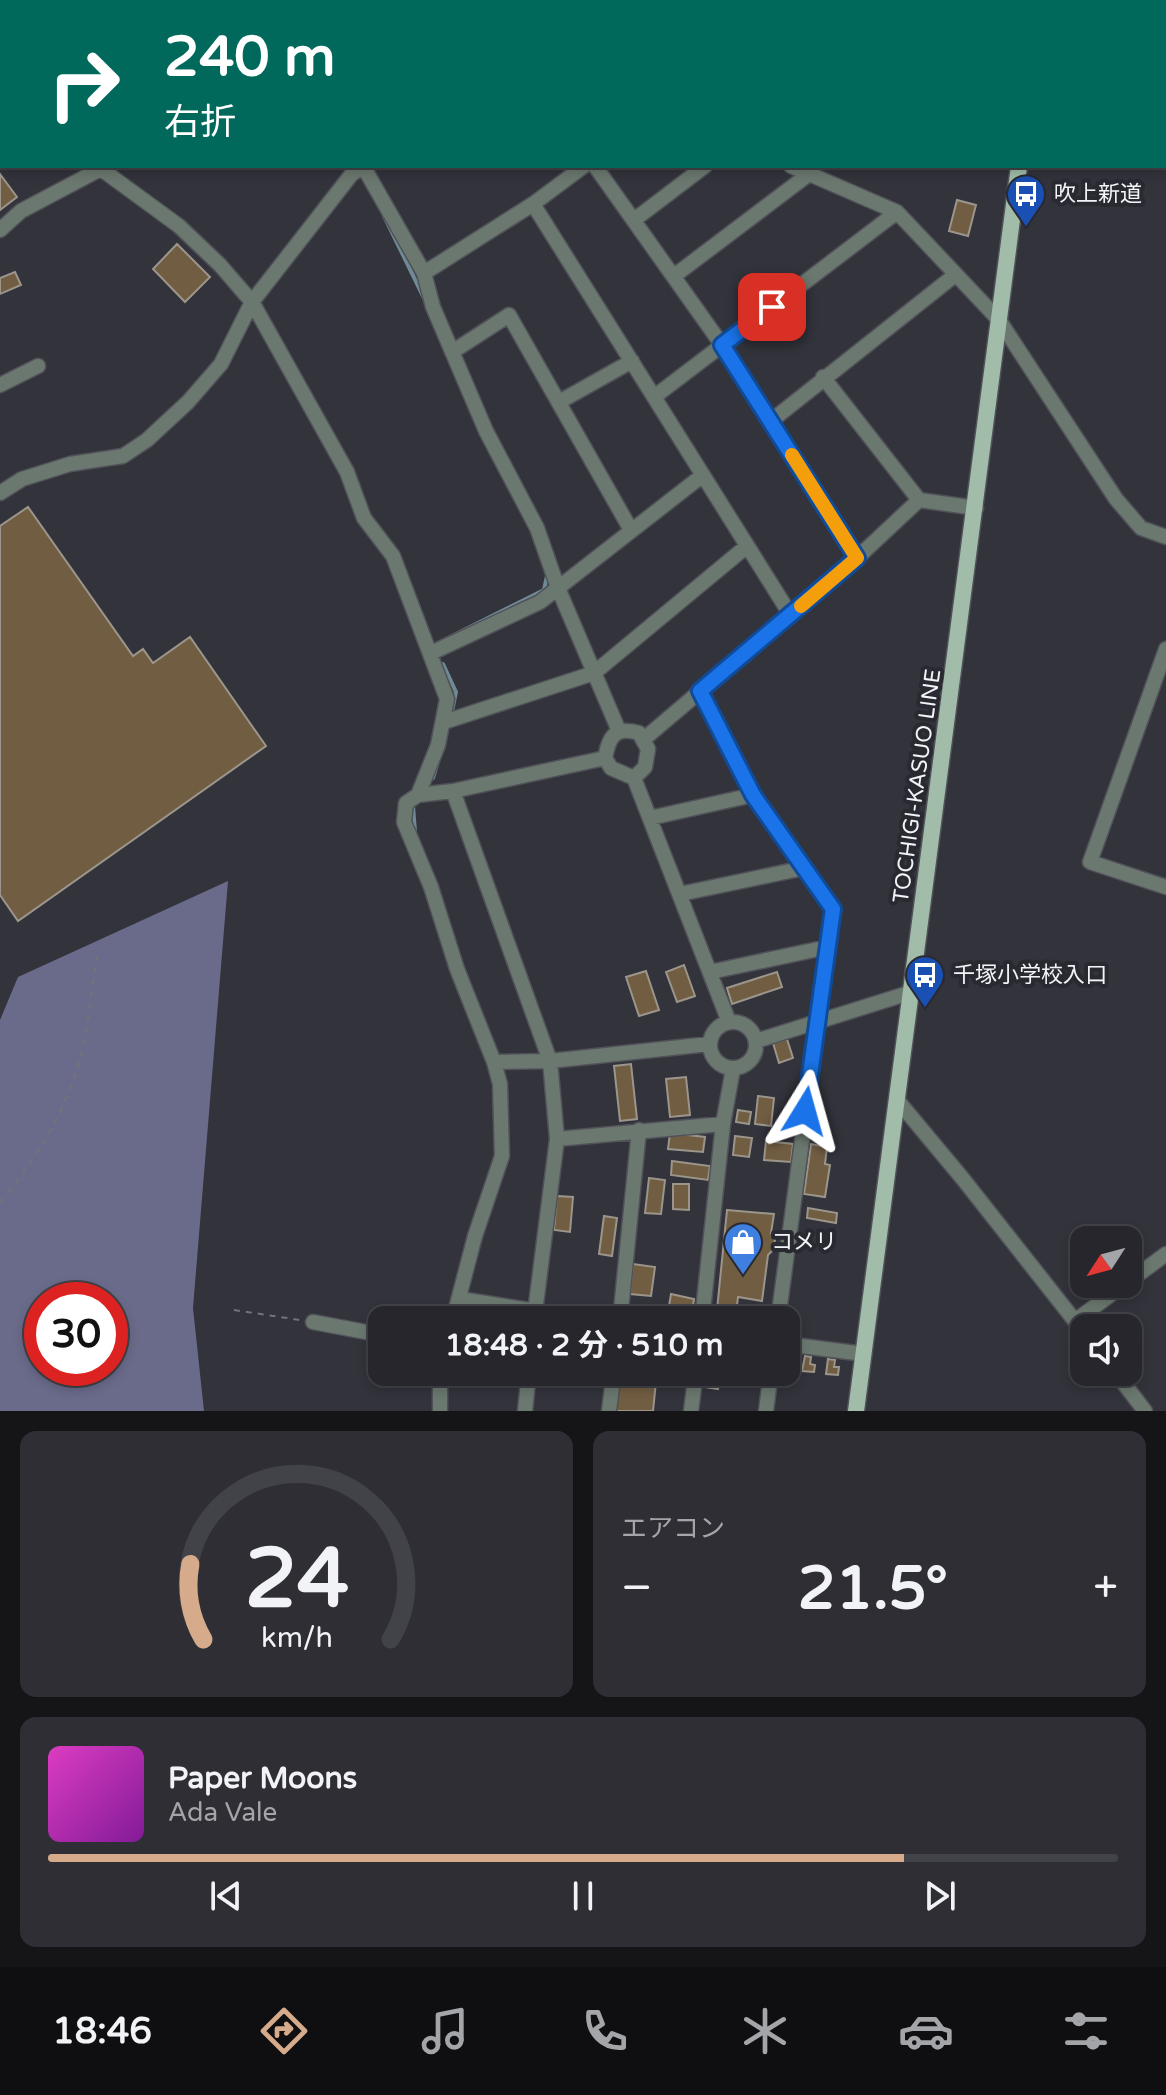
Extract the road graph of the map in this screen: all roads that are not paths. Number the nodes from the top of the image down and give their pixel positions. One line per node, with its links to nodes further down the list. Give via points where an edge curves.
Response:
1 (100, 168): 14 (street, via 21,211)
2 (103, 168): 18 (street, via 179,226)
3 (360, 168): 18 (street)
4 (364, 168): 15 (street)
5 (581, 168): 11 (street)
6 (596, 168): 13 (street)
7 (702, 168): 13 (street)
8 (796, 168): 10 (street)
9 (1019, 168): 19 (main road, TOCHIGI-KASUO LINE)
10 (809, 174): 12 (street); 17 (street)
11 (533, 204): 15 (street); 22 (street)
12 (897, 212): 16 (street); 20 (street)
13 (634, 220): 17 (street)
14 (0, 230)
15 (424, 273): 21 (street)
16 (955, 275): 19 (street); 24 (street)
17 (674, 276): 20 (street)
18 (252, 302): 30 (street, via 221,364 147,440 123,456 70,464 22,479); 40 (street, via 347,472 364,518 393,556)
19 (999, 320): 32 (main road, TOCHIGI-KASUO LINE); 34 (street, via 1116,499 1141,528)
20 (722, 345): 26 (street); 28 (street)
21 (452, 352): 27 (street, via 509,315); 37 (street, via 537,528)
22 (632, 361): 26 (street); 27 (street)
23 (38, 366): 25 (street)
24 (823, 377): 28 (street); 31 (street)
25 (0, 385)
26 (654, 397): 29 (street)
27 (559, 402): 33 (street)
28 (771, 421): 36 (street)
29 (703, 475): 33 (street); 35 (street)
30 (0, 493)
31 (919, 500): 32 (street); 36 (street)
32 (976, 508): 57 (main road, TOCHIGI-KASUO LINE)
33 (631, 530): 37 (street)
34 (1166, 537)
35 (747, 546): 38 (street); 41 (street)
36 (857, 558): 38 (street)
37 (558, 588): 40 (street, via 540,602); 41 (street)
38 (790, 614): 42 (street)
39 (1166, 649): 53 (street, via 1090,862)
40 (431, 653): 43 (street, via 447,699)
41 (594, 673): 43 (street); 44 (street)
42 (700, 691): 45 (street); 50 (street)
43 (444, 722): 49 (street)
44 (619, 731): 45 (street, via 639,733); 46 (street, via 607,744)
45 (644, 739): 47 (street, via 645,767)
46 (605, 758): 47 (street, via 611,768); 48 (street)
47 (634, 778): 51 (street)
48 (453, 791): 49 (street); 62 (street)
49 (418, 795): 63 (street, via 406,803 404,822)
50 (753, 795): 51 (street); 52 (street)
51 (650, 818): 54 (street)
52 (804, 868): 54 (street); 55 (street, via 833,909)
53 (1166, 887)
54 (680, 894): 56 (street)
55 (828, 947): 56 (street); 58 (street)
56 (710, 972): 59 (street)
57 (912, 992): 58 (street); 65 (main road, TOCHIGI-KASUO LINE)
58 (817, 1021): 60 (street); 78 (street)
59 (729, 1022): 60 (street, via 751,1030); 61 (street, via 719,1026)
60 (756, 1041): 64 (street, via 755,1055)
61 (709, 1044): 62 (street); 64 (street, via 721,1066)
62 (550, 1061): 63 (street); 68 (street)
63 (494, 1062): 72 (street, via 500,1084 502,1156)
64 (733, 1069): 66 (street)
65 (898, 1101): 79 (street); 84 (main road, TOCHIGI-KASUO LINE)
66 (723, 1124): 67 (street); 77 (street)
67 (639, 1130): 68 (street); 76 (street)
68 (557, 1139): 75 (street)
69 (1166, 1254): 70 (street)
70 (1142, 1272)
71 (1111, 1298): 80 (street)
72 (460, 1299): 73 (street); 74 (street)
73 (458, 1306)
74 (490, 1306)
75 (535, 1306)
76 (621, 1306)
77 (704, 1306)
78 (780, 1306)
79 (1070, 1314)
80 (1094, 1314)
81 (313, 1322): 82 (street)
82 (368, 1332)
83 (800, 1346): 84 (street)
84 (864, 1354): 96 (main road, TOCHIGI-KASUO LINE)
85 (440, 1386): 91 (street)
86 (528, 1386): 92 (street)
87 (612, 1386): 93 (street)
88 (694, 1386): 94 (street)
89 (769, 1386): 95 (street)
90 (1126, 1386): 97 (street)
91 (440, 1411)
92 (525, 1411)
93 (609, 1411)
94 (691, 1411)
95 (766, 1411)
96 (856, 1411)
97 (1145, 1411)

